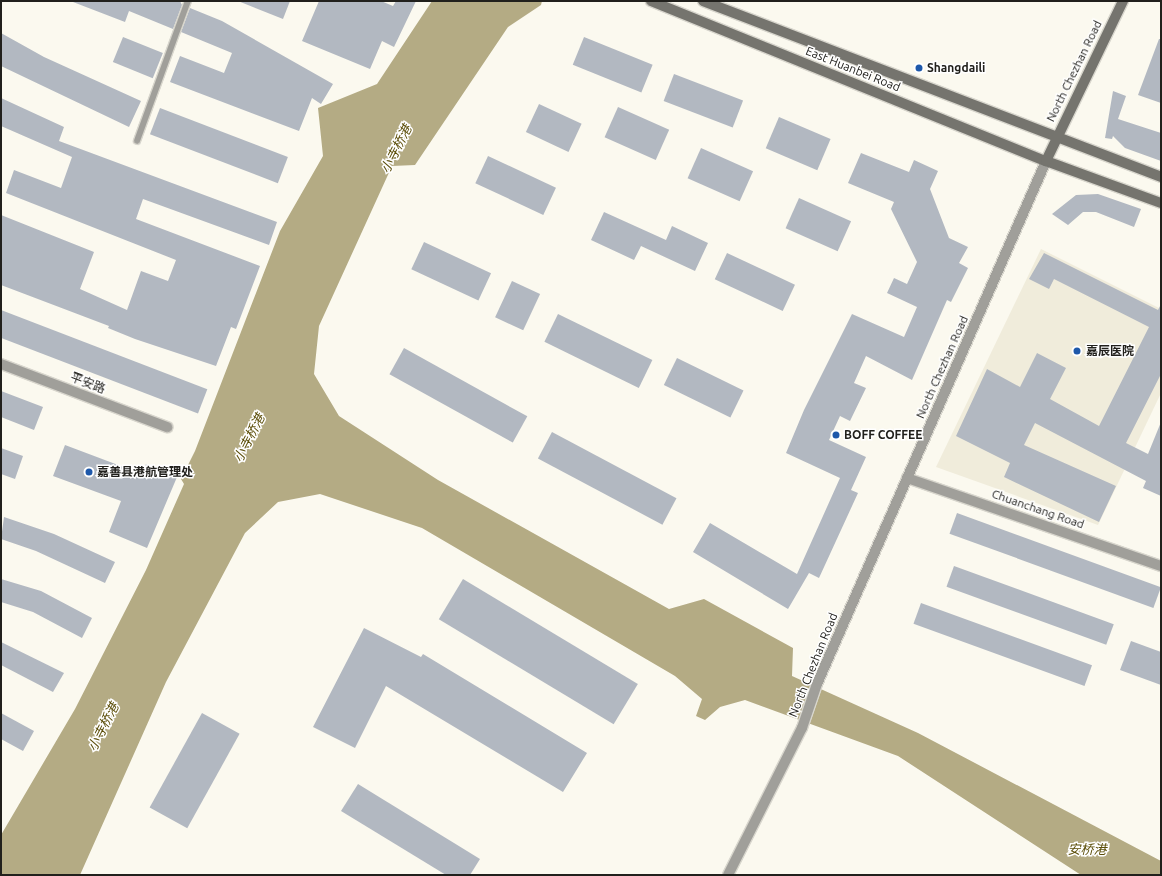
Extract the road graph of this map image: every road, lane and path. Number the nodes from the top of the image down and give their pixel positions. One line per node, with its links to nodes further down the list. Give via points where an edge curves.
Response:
1 (188, 1): 6 (lane)
2 (651, 1): 7 (street, East Huanbei Road)
3 (703, 1): 5 (street, East Huanbei Road)
4 (1123, 1): 5 (street, North Chezhan Road)
5 (1057, 136): 7 (street, North Chezhan Road); 8 (street, East Huanbei Road)
6 (137, 141)
7 (1046, 161): 9 (street, East Huanbei Road); 12 (street, North Chezhan Road)
8 (1161, 177)
9 (1161, 204)
10 (1, 364): 11 (street, 平安路)
11 (167, 427)
12 (908, 478): 13 (street, Chuanchang Road); 14 (street, North Chezhan Road, via 817,684 802,728)
13 (1161, 566)
14 (728, 875)

